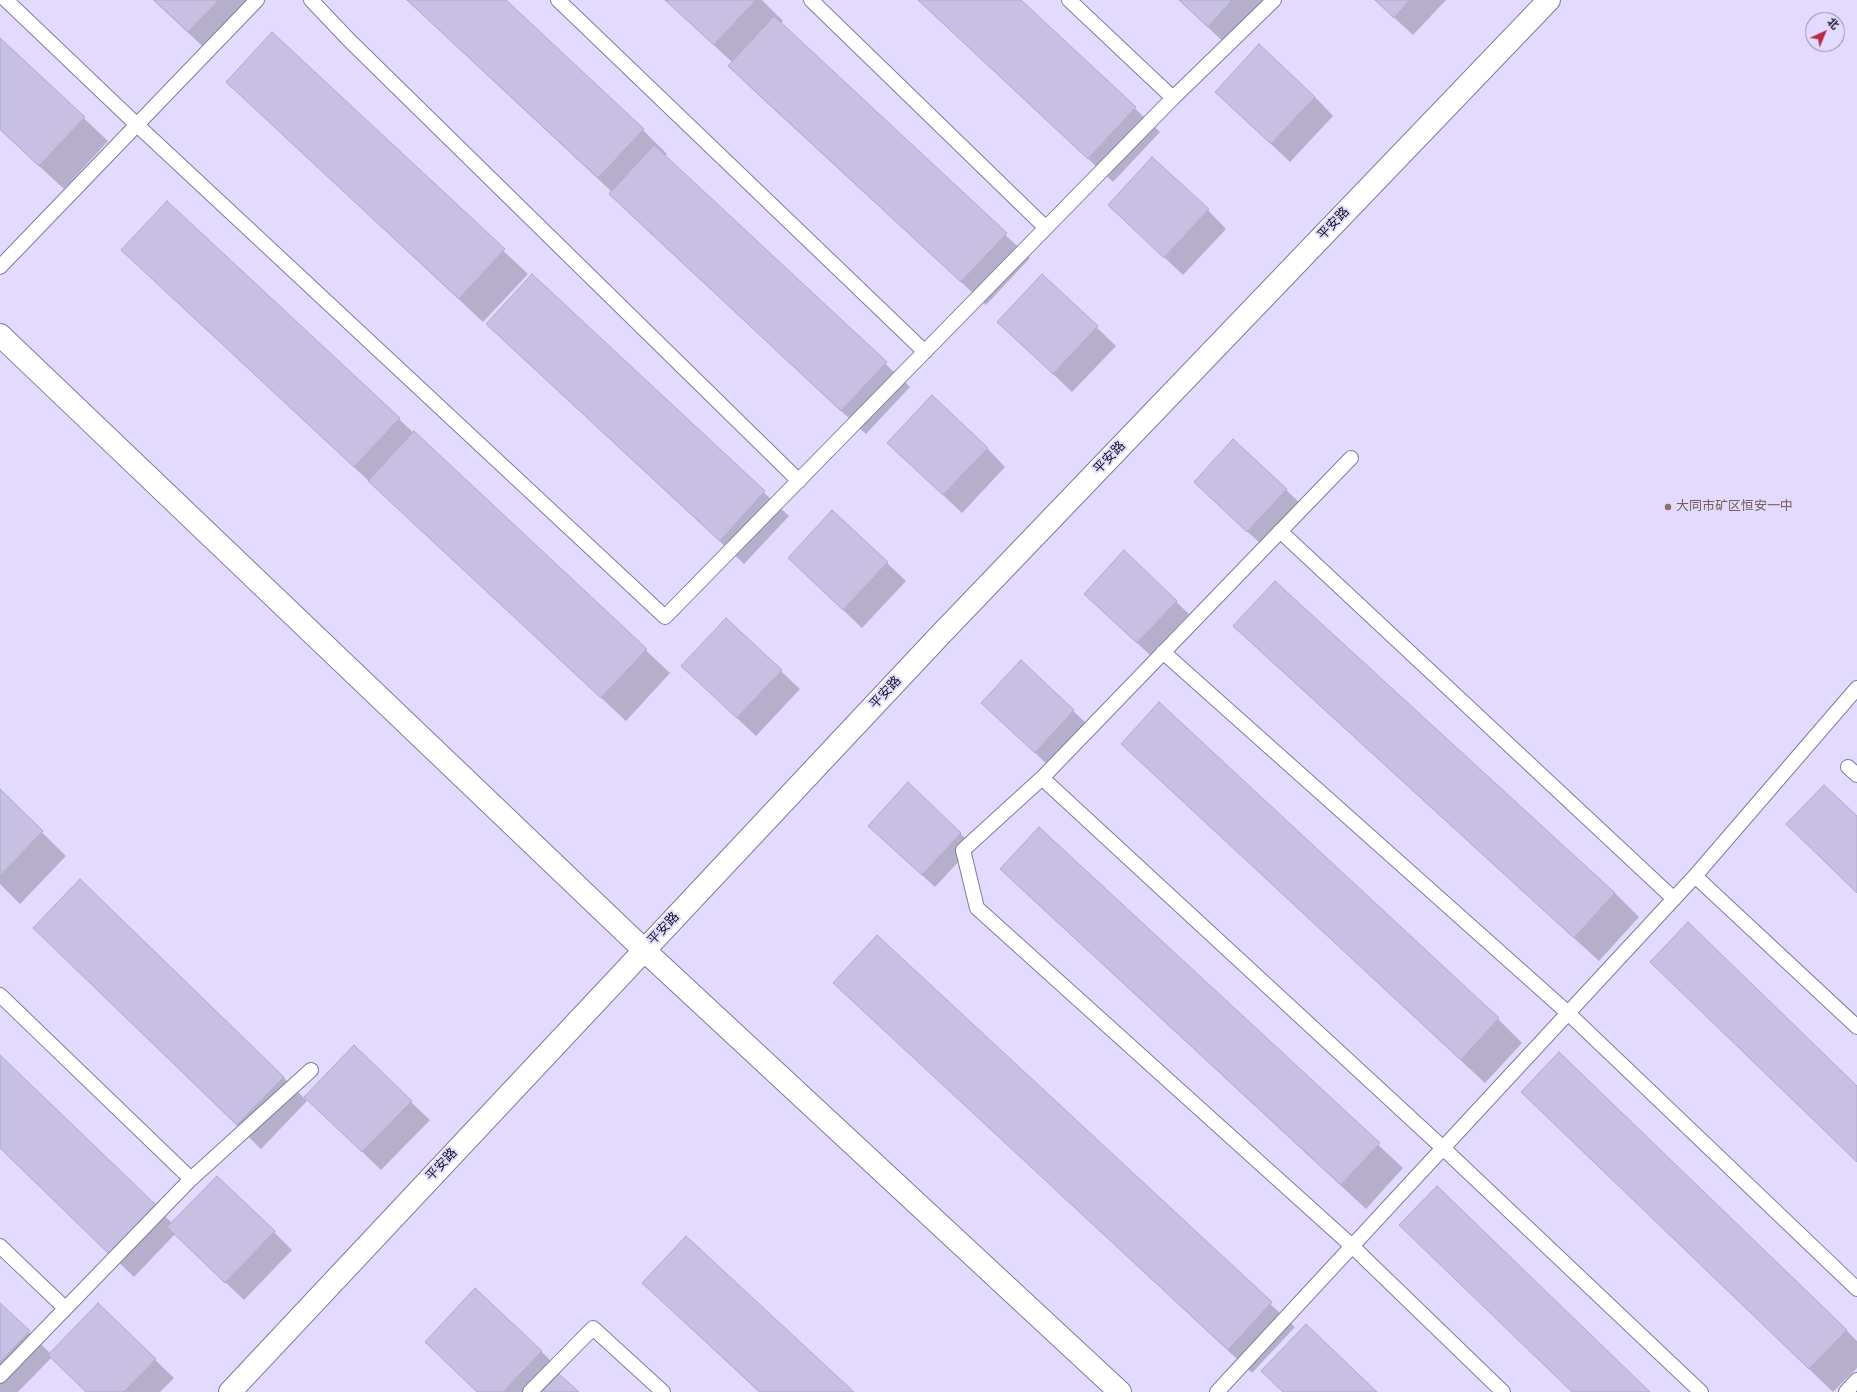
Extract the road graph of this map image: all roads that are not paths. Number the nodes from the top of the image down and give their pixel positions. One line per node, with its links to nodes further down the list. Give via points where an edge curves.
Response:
1 (6, 0): 10 (lane)
2 (257, 0): 10 (lane)
3 (311, 0): 16 (lane)
4 (558, 0): 14 (lane)
5 (811, 0): 11 (lane)
6 (1069, 0): 9 (lane)
7 (1274, 0): 9 (lane)
8 (1549, 0): 23 (street, 平安路, via 941,634)
9 (1173, 98): 11 (lane)
10 (136, 124): 12 (lane); 16 (lane, via 665,617)
11 (1046, 228): 14 (lane)
12 (0, 267)
13 (0, 335): 23 (street)
14 (925, 352): 16 (lane)
15 (1351, 458): 17 (lane)
16 (798, 481)
17 (1280, 531): 18 (lane); 22 (lane)
18 (1163, 652): 20 (lane); 25 (lane)
19 (1857, 688): 21 (lane)
20 (1042, 778): 28 (lane); 31 (lane, via 963,850 977,908)
21 (1695, 876): 22 (lane); 26 (lane)
22 (1674, 898): 25 (lane)
23 (644, 950): 36 (street, 平安路); 39 (street)
24 (0, 995): 29 (lane)
25 (1568, 1013): 28 (lane); 32 (lane)
26 (1857, 1027)
27 (311, 1070): 29 (lane)
28 (1443, 1148): 31 (lane); 42 (lane)
29 (190, 1180): 33 (lane)
30 (0, 1246): 33 (lane)
31 (1352, 1246): 40 (lane); 41 (lane)
32 (1857, 1289)
33 (65, 1308): 34 (lane)
34 (0, 1376)
35 (1857, 1380): 43 (lane)
36 (230, 1392)
37 (530, 1392): 38 (lane, via 593,1328)
38 (663, 1392)
39 (1120, 1392)
40 (1217, 1392)
41 (1503, 1392)
42 (1701, 1392)
43 (1846, 1392)

